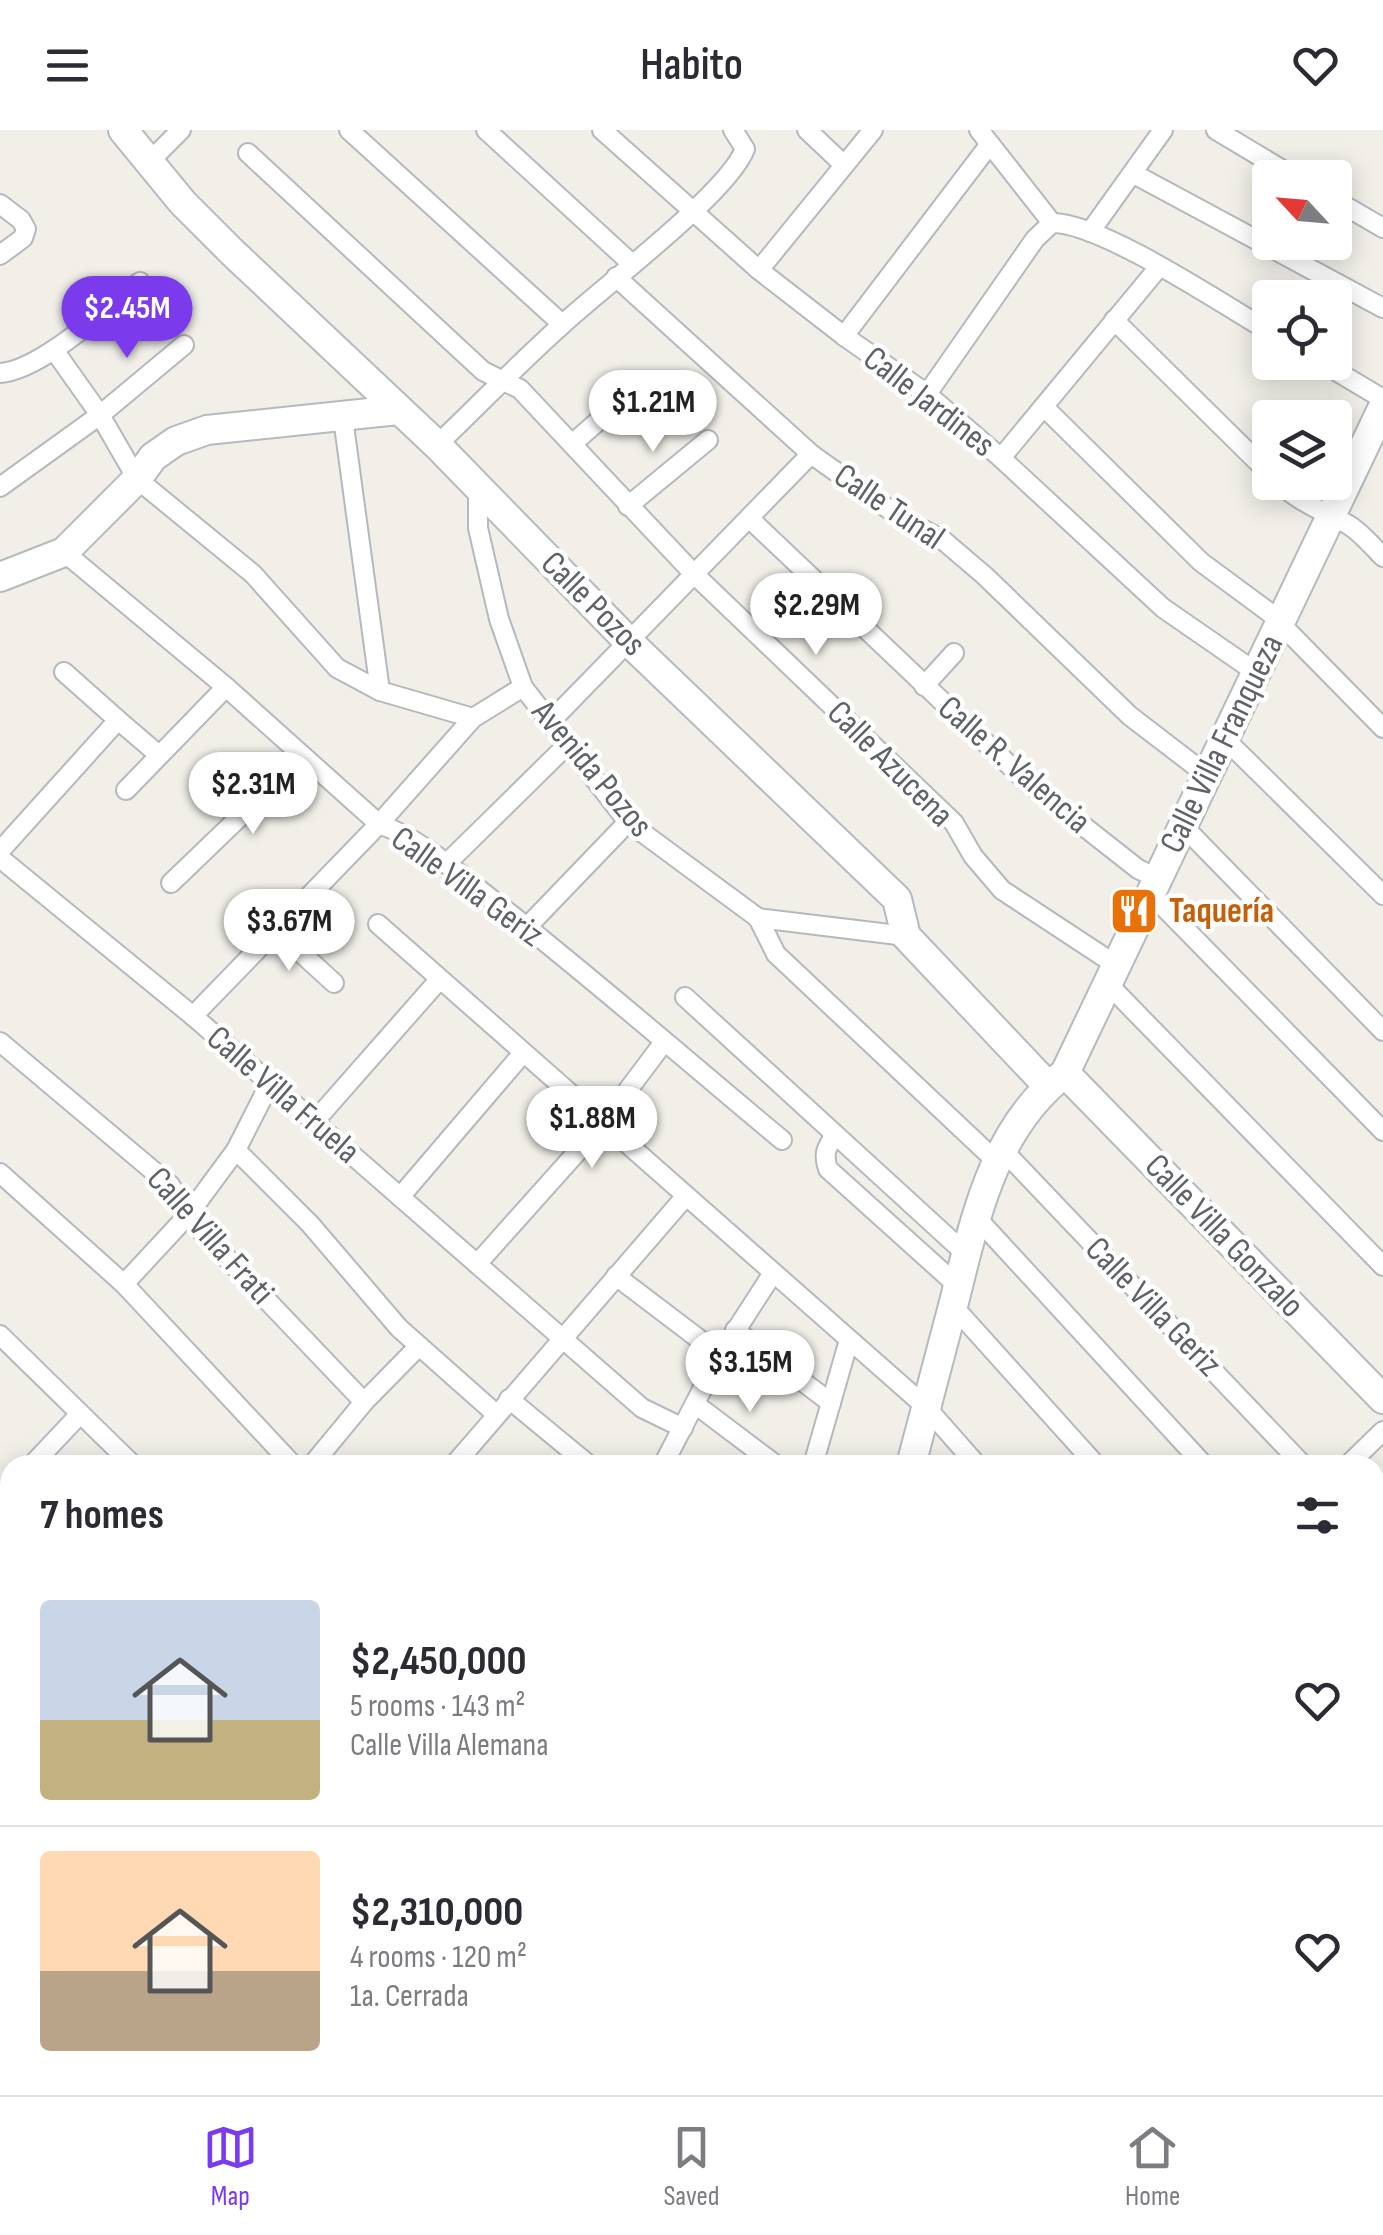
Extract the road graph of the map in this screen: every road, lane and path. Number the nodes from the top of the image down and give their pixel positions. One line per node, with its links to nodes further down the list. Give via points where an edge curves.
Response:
1 (123, 130): 14 (street, Calle Pozos)
2 (181, 130): 14 (street)
3 (349, 130): 32 (street)
4 (486, 130): 24 (street)
5 (602, 130): 19 (street, Calle Jardines)
6 (733, 130): 19 (street, via 745,149 741,160)
7 (807, 130): 15 (street)
8 (873, 130): 15 (street)
9 (1216, 130): 13 (street)
10 (1152, 134): 16 (street)
11 (984, 137): 20 (street); 33 (street)
12 (248, 152): 38 (street, Calle Azucena, via 483,371)
13 (1266, 160)
14 (148, 162): 44 (street, Calle Pozos)
15 (843, 164): 26 (street)
16 (1134, 174): 22 (street); 29 (street)
17 (0, 204): 23 (street, via 26,229)
18 (1352, 210): 21 (street)
19 (692, 211): 24 (street); 26 (street, Calle Jardines)
20 (1052, 223): 22 (street); 40 (street)
21 (1383, 228)
22 (1090, 232): 25 (street)
23 (0, 256)
24 (631, 263): 27 (street)
25 (1159, 266): 30 (street); 31 (street)
26 (759, 270): 33 (street, Calle Jardines)
27 (616, 277): 32 (street); 50 (street, Calle Tunal)
28 (140, 282): 35 (street)
29 (1383, 308)
30 (1114, 320): 42 (street); 51 (street)
31 (1252, 321)
32 (562, 324): 38 (street)
33 (844, 336): 40 (street, Calle Jardines)
34 (184, 345): 45 (street)
35 (54, 350): 36 (street); 45 (street)
36 (0, 373)
37 (1352, 380): 41 (street)
38 (503, 382): 48 (street, Calle Azucena, via 520,389); 49 (street)
39 (636, 388): 48 (street)
40 (927, 394): 52 (street, Calle Jardines)
41 (1383, 399)
42 (1044, 407): 52 (street); 64 (street, via 1200,562)
43 (1383, 407): 58 (street, Calle Villa Franqueza)
44 (398, 410): 46 (street); 49 (street, Calle Pozos)
45 (100, 414): 53 (street); 55 (street)
46 (343, 418): 53 (street, via 207,430 153,457); 72 (street)
47 (708, 440): 57 (street)
48 (572, 444): 57 (street, Calle Azucena)
49 (437, 445): 54 (street, Calle Pozos)
50 (812, 454): 59 (street); 81 (street, Calle Tunal, via 944,541 1130,716)
51 (1252, 456)
52 (1001, 458): 68 (street, Calle Jardines, via 1162,608)
53 (137, 478): 60 (street); 72 (street, via 253,574 337,668)
54 (478, 486): 65 (street, Calle Pozos); 71 (street, Avenida Pozos, via 482,546)
55 (0, 488)
56 (1300, 500): 58 (street)
57 (628, 506): 62 (street, Calle Azucena)
58 (1328, 517): 61 (street, via 1350,526); 64 (street, Calle Villa Franqueza)
59 (749, 518): 62 (street); 69 (street, Calle R. Valencia)
60 (64, 552): 63 (street); 70 (street, Calle Villa Geriz)
61 (1383, 557)
62 (694, 573): 65 (street); 96 (street, Calle Azucena, via 954,823 1002,890)
63 (0, 577)
64 (1280, 626): 68 (street, Calle Villa Franqueza); 76 (street)
65 (630, 643): 75 (street); 95 (street, Calle Pozos, via 898,899)
66 (954, 653): 69 (street)
67 (64, 672): 74 (street)
68 (1257, 673): 77 (street, Calle Villa Franqueza)
69 (924, 686): 89 (street, Calle R. Valencia)
70 (226, 687): 79 (street); 80 (street, Calle Villa Geriz)
71 (523, 687): 73 (street); 75 (street, Avenida Pozos)
72 (380, 691): 73 (street)
73 (473, 718): 84 (street)
74 (118, 720): 79 (street); 86 (street)
75 (550, 722): 78 (street, Avenida Pozos)
76 (1383, 728)
77 (1226, 739): 81 (street, Calle Villa Franqueza); 90 (street)
78 (567, 746): 83 (street, Avenida Pozos); 87 (street)
79 (159, 755): 82 (street)
80 (302, 757): 84 (street, Calle Villa Geriz); 88 (street)
81 (1207, 775): 85 (street, Calle Villa Franqueza)
82 (126, 790)
83 (628, 822): 91 (street, Avenida Pozos); 93 (street)
84 (379, 824): 87 (street, Calle Villa Geriz); 94 (street)
85 (1184, 827): 89 (street, Calle Villa Franqueza); 101 (street)
86 (0, 854): 100 (street, Calle Villa Fruela)
87 (446, 864): 93 (street, Calle Villa Geriz)
88 (172, 884)
89 (1154, 886): 96 (street, Calle Villa Franqueza); 109 (street, Calle R. Valencia)
90 (1383, 895)
91 (758, 918): 95 (street, Avenida Pozos); 113 (street, via 776,954)
92 (378, 924): 97 (street)
93 (527, 927): 103 (street, Calle Villa Geriz)
94 (276, 930): 98 (street); 100 (street)
95 (906, 936): 105 (street, Calle Pozos)
96 (1111, 974): 105 (street, Calle Villa Franqueza); 121 (street, Calle Azucena)
97 (439, 980): 104 (street); 107 (street)
98 (334, 983)
99 (685, 998): 110 (street)
100 (194, 1016): 106 (street, Calle Villa Fruela)
101 (1383, 1031)
102 (0, 1042): 117 (street, Calle Villa Frati, via 170,1185)
103 (664, 1042): 108 (street); 111 (street, Calle Villa Geriz)
104 (522, 1053): 108 (street); 115 (street)
105 (1056, 1079): 113 (street, Calle Villa Franqueza, via 1026,1110); 133 (street, Calle Villa Gonzalo)
106 (269, 1085): 107 (street, Calle Villa Fruela); 112 (street)
107 (314, 1122): 115 (street, Calle Villa Fruela)
108 (604, 1122): 116 (street); 120 (street)
109 (1383, 1131)
110 (835, 1136): 119 (street); 125 (street, via 824,1157 828,1169)
111 (782, 1140)
112 (236, 1150): 117 (street); 130 (street)
113 (999, 1155): 118 (street, Calle Villa Franqueza); 155 (street, Calle Villa Geriz)
114 (4, 1185): 124 (street)
115 (400, 1197): 120 (street, Calle Villa Fruela)
116 (684, 1197): 122 (street); 123 (street)
117 (188, 1214): 124 (street); 134 (street, Calle Villa Frati)
118 (976, 1217): 119 (street, Calle Villa Franqueza); 154 (street)
119 (966, 1254): 125 (street, Calle Villa Franqueza)
120 (477, 1264): 127 (street, Calle Villa Fruela)
121 (1383, 1266)
122 (772, 1273): 126 (street); 128 (street)
123 (616, 1276): 127 (street); 131 (street)
124 (124, 1284): 144 (street)
125 (955, 1296): 137 (street, Calle Villa Franqueza); 153 (street)
126 (735, 1330): 131 (street); 135 (street)
127 (563, 1336): 132 (street); 140 (street, Calle Villa Fruela, via 642,1408)
128 (850, 1340): 135 (street); 137 (street)
129 (2, 1342): 138 (street)
130 (419, 1346): 134 (street); 139 (street)
131 (720, 1355): 136 (street)
132 (509, 1398): 139 (street); 147 (street)
133 (1383, 1400)
134 (364, 1402): 145 (street)
135 (831, 1403): 150 (street)
136 (695, 1404): 140 (street); 149 (street)
137 (926, 1406): 151 (street, Calle Villa Franqueza); 152 (street)
138 (80, 1414): 142 (street); 143 (street)
139 (496, 1414): 146 (street)
140 (682, 1428): 148 (street)
141 (1383, 1431): 156 (street)
142 (41, 1455)
143 (123, 1455)
144 (284, 1455)
145 (320, 1455)
146 (463, 1455)
147 (577, 1455)
148 (668, 1455)
149 (763, 1455)
150 (816, 1455)
151 (914, 1455)
152 (969, 1455)
153 (1088, 1455)
154 (1195, 1455)
155 (1293, 1455)
156 (1358, 1455)

